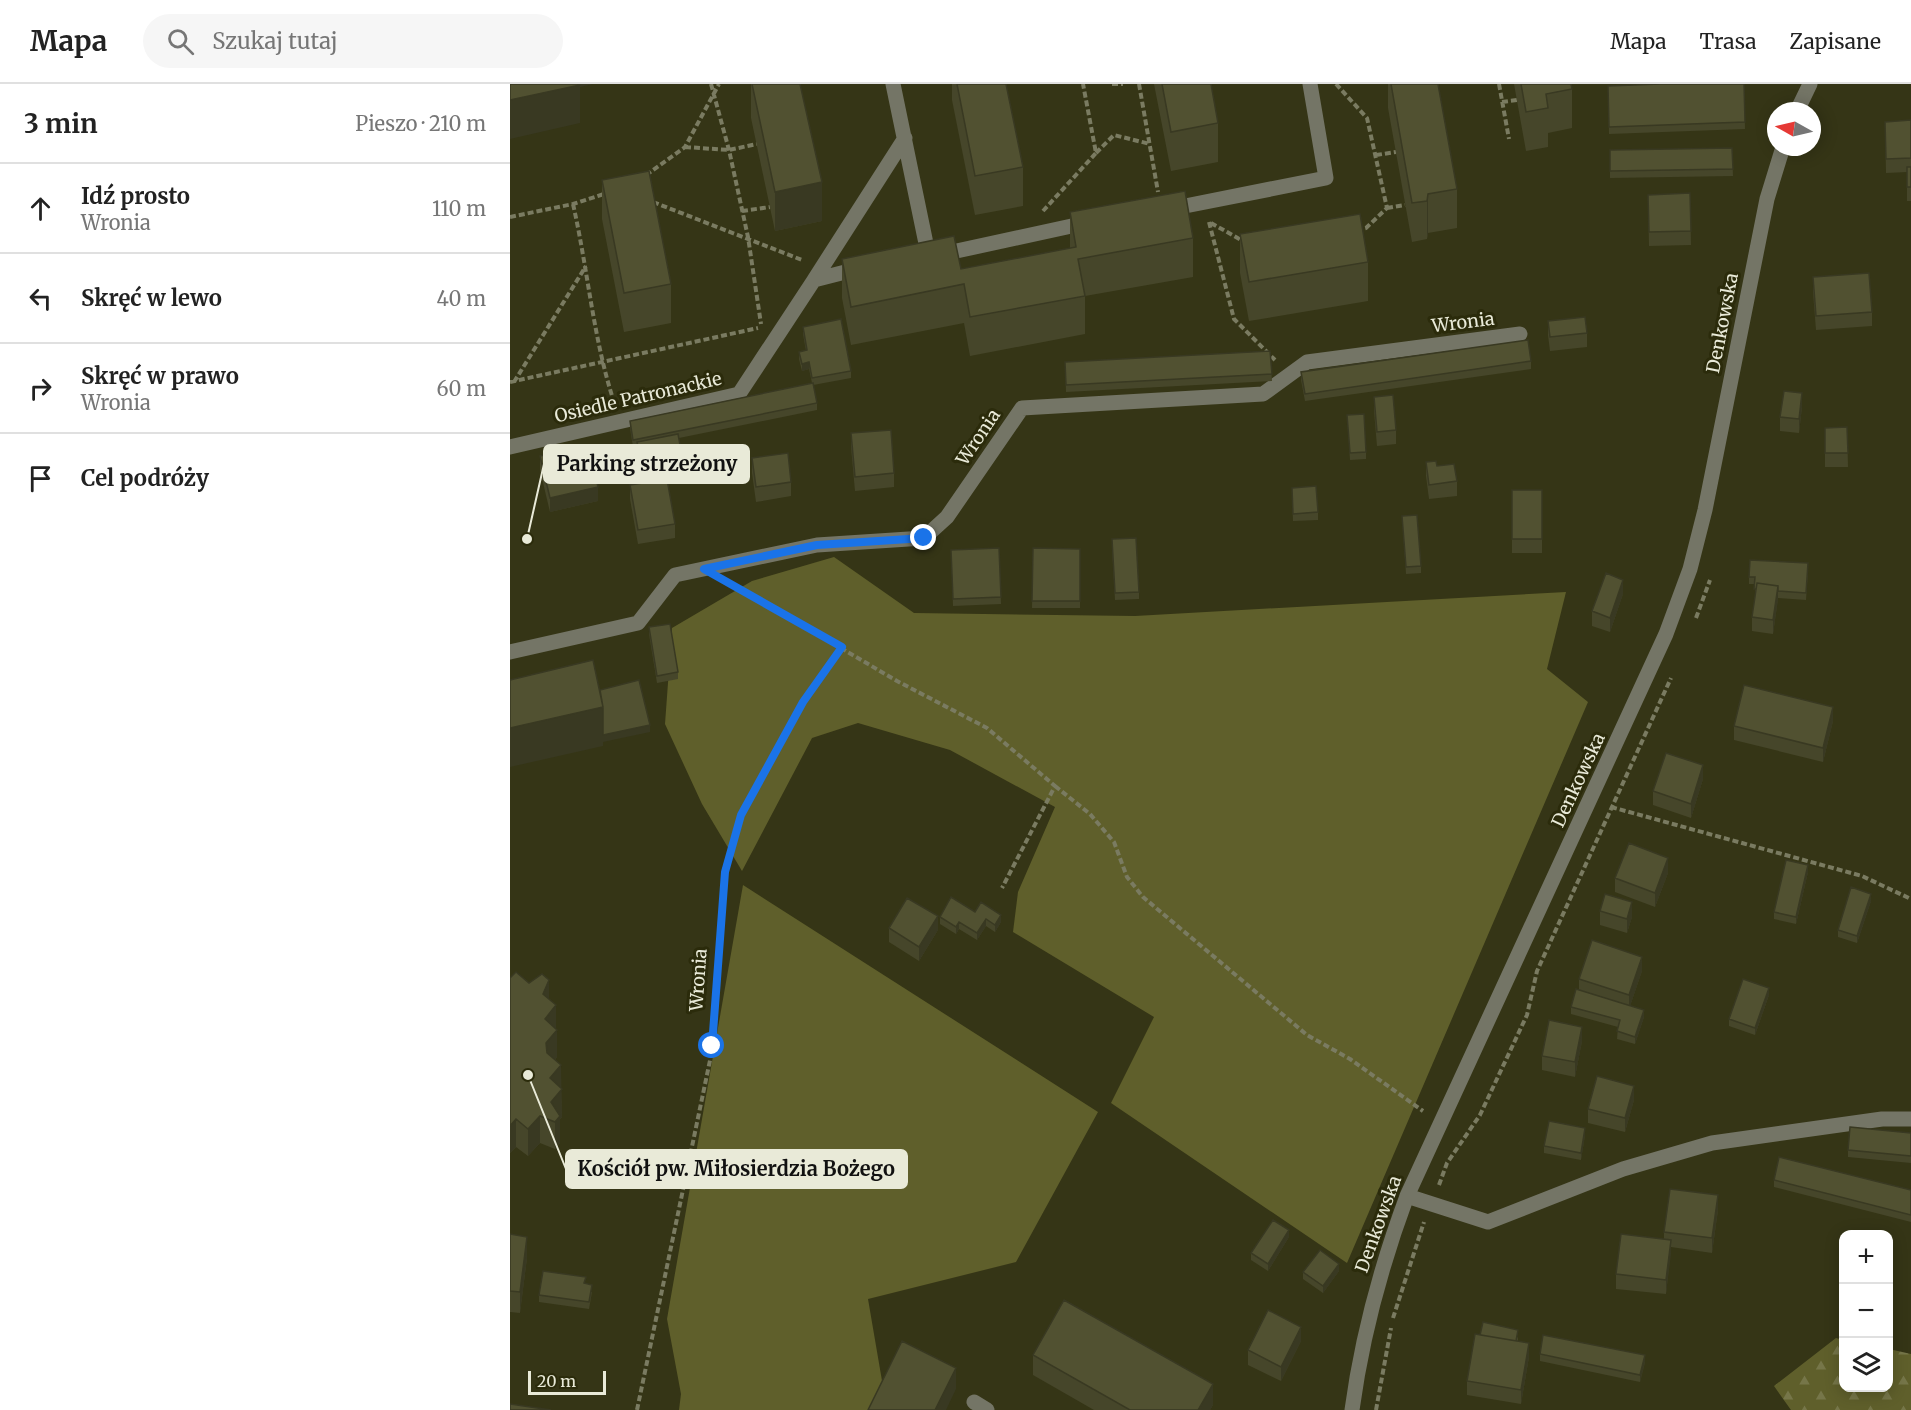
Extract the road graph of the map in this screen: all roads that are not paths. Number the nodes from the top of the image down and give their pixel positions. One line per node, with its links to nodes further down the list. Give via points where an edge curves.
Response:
1 (893, 84): 5 (street)
2 (1310, 84): 7 (street, via 1326,178)
3 (1810, 84): 4 (street)
4 (1801, 102)
5 (905, 138): 8 (street, via 923,257); 10 (street, Osiedle Patronackie)
6 (1780, 156): 15 (street, Denkowska, via 1767,199 1690,568 1666,634)
7 (1158, 211)
8 (1104, 219)
9 (873, 266): 10 (street)
10 (818, 274): 12 (street, Osiedle Patronackie, via 739,394)
11 (1520, 334): 13 (street, Wronia, via 1307,362 1263,394 1022,408 947,517 924,538 817,545 675,574 638,623)
12 (510, 447)
13 (510, 652)
14 (1911, 1119): 15 (street, via 1882,1119 1712,1143 1623,1168 1488,1222)
15 (1407, 1196): 16 (street, Denkowska, via 1368,1313)
16 (1352, 1410)

